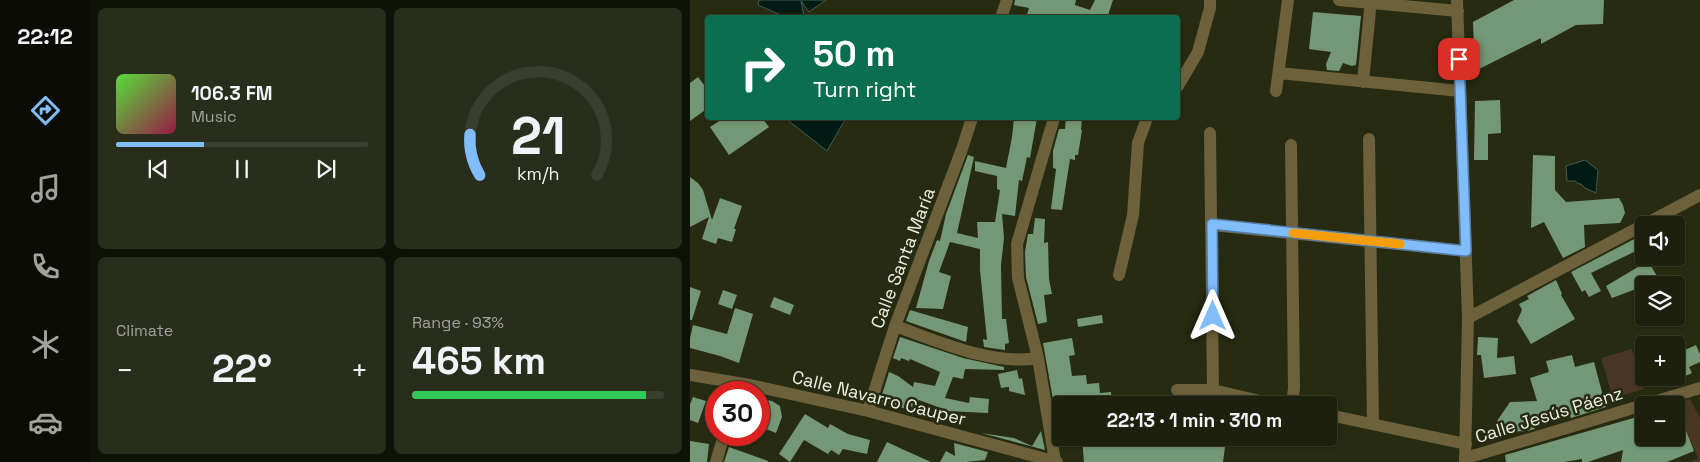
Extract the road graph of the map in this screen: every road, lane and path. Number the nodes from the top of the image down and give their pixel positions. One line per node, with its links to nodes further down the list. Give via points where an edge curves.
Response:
1 (1006, 0): 7 (street)
2 (1210, 0): 10 (street, via 1198,52)
3 (1288, 0): 8 (street)
4 (1339, 0): 5 (street)
5 (1371, 1): 6 (street); 9 (street)
6 (1457, 6): 12 (street)
7 (1002, 15)
8 (1279, 73): 9 (street); 11 (street)
9 (1363, 82): 12 (street)
10 (1180, 83)
11 (1276, 91)
12 (1460, 91): 23 (street)
13 (971, 120): 26 (street, Calle Santa María)
14 (1053, 120): 27 (street, via 1018,244 1018,278)
15 (1146, 120): 24 (street, via 1138,144 1132,215)
16 (1210, 133): 20 (street)
17 (1370, 139): 22 (street)
18 (1291, 145): 21 (street)
19 (1700, 195): 25 (street)
20 (1212, 224): 21 (street); 32 (street)
21 (1291, 233): 22 (street); 35 (street)
22 (1370, 241): 23 (street); 38 (street)
23 (1466, 251): 25 (street)
24 (1119, 275)
25 (1468, 318): 39 (street)
26 (895, 326): 27 (street, via 976,354); 36 (street, Calle Santa María)
27 (1030, 359): 43 (street)
28 (690, 375): 29 (street, Calle Navarro Cauper)
29 (715, 381)
30 (1700, 388): 41 (street, Calle Jesús Páenz)
31 (1177, 390): 32 (street)
32 (1213, 390): 34 (street)
33 (770, 393): 36 (street, Calle Navarro Cauper)
34 (1239, 396)
35 (1293, 396)
36 (868, 411): 43 (street, Calle Navarro Cauper)
37 (1337, 417): 38 (street)
38 (1372, 424): 39 (street)
39 (1466, 444): 41 (street)
40 (721, 446): 42 (street)
41 (1466, 460)
42 (716, 462)
43 (1056, 462)

